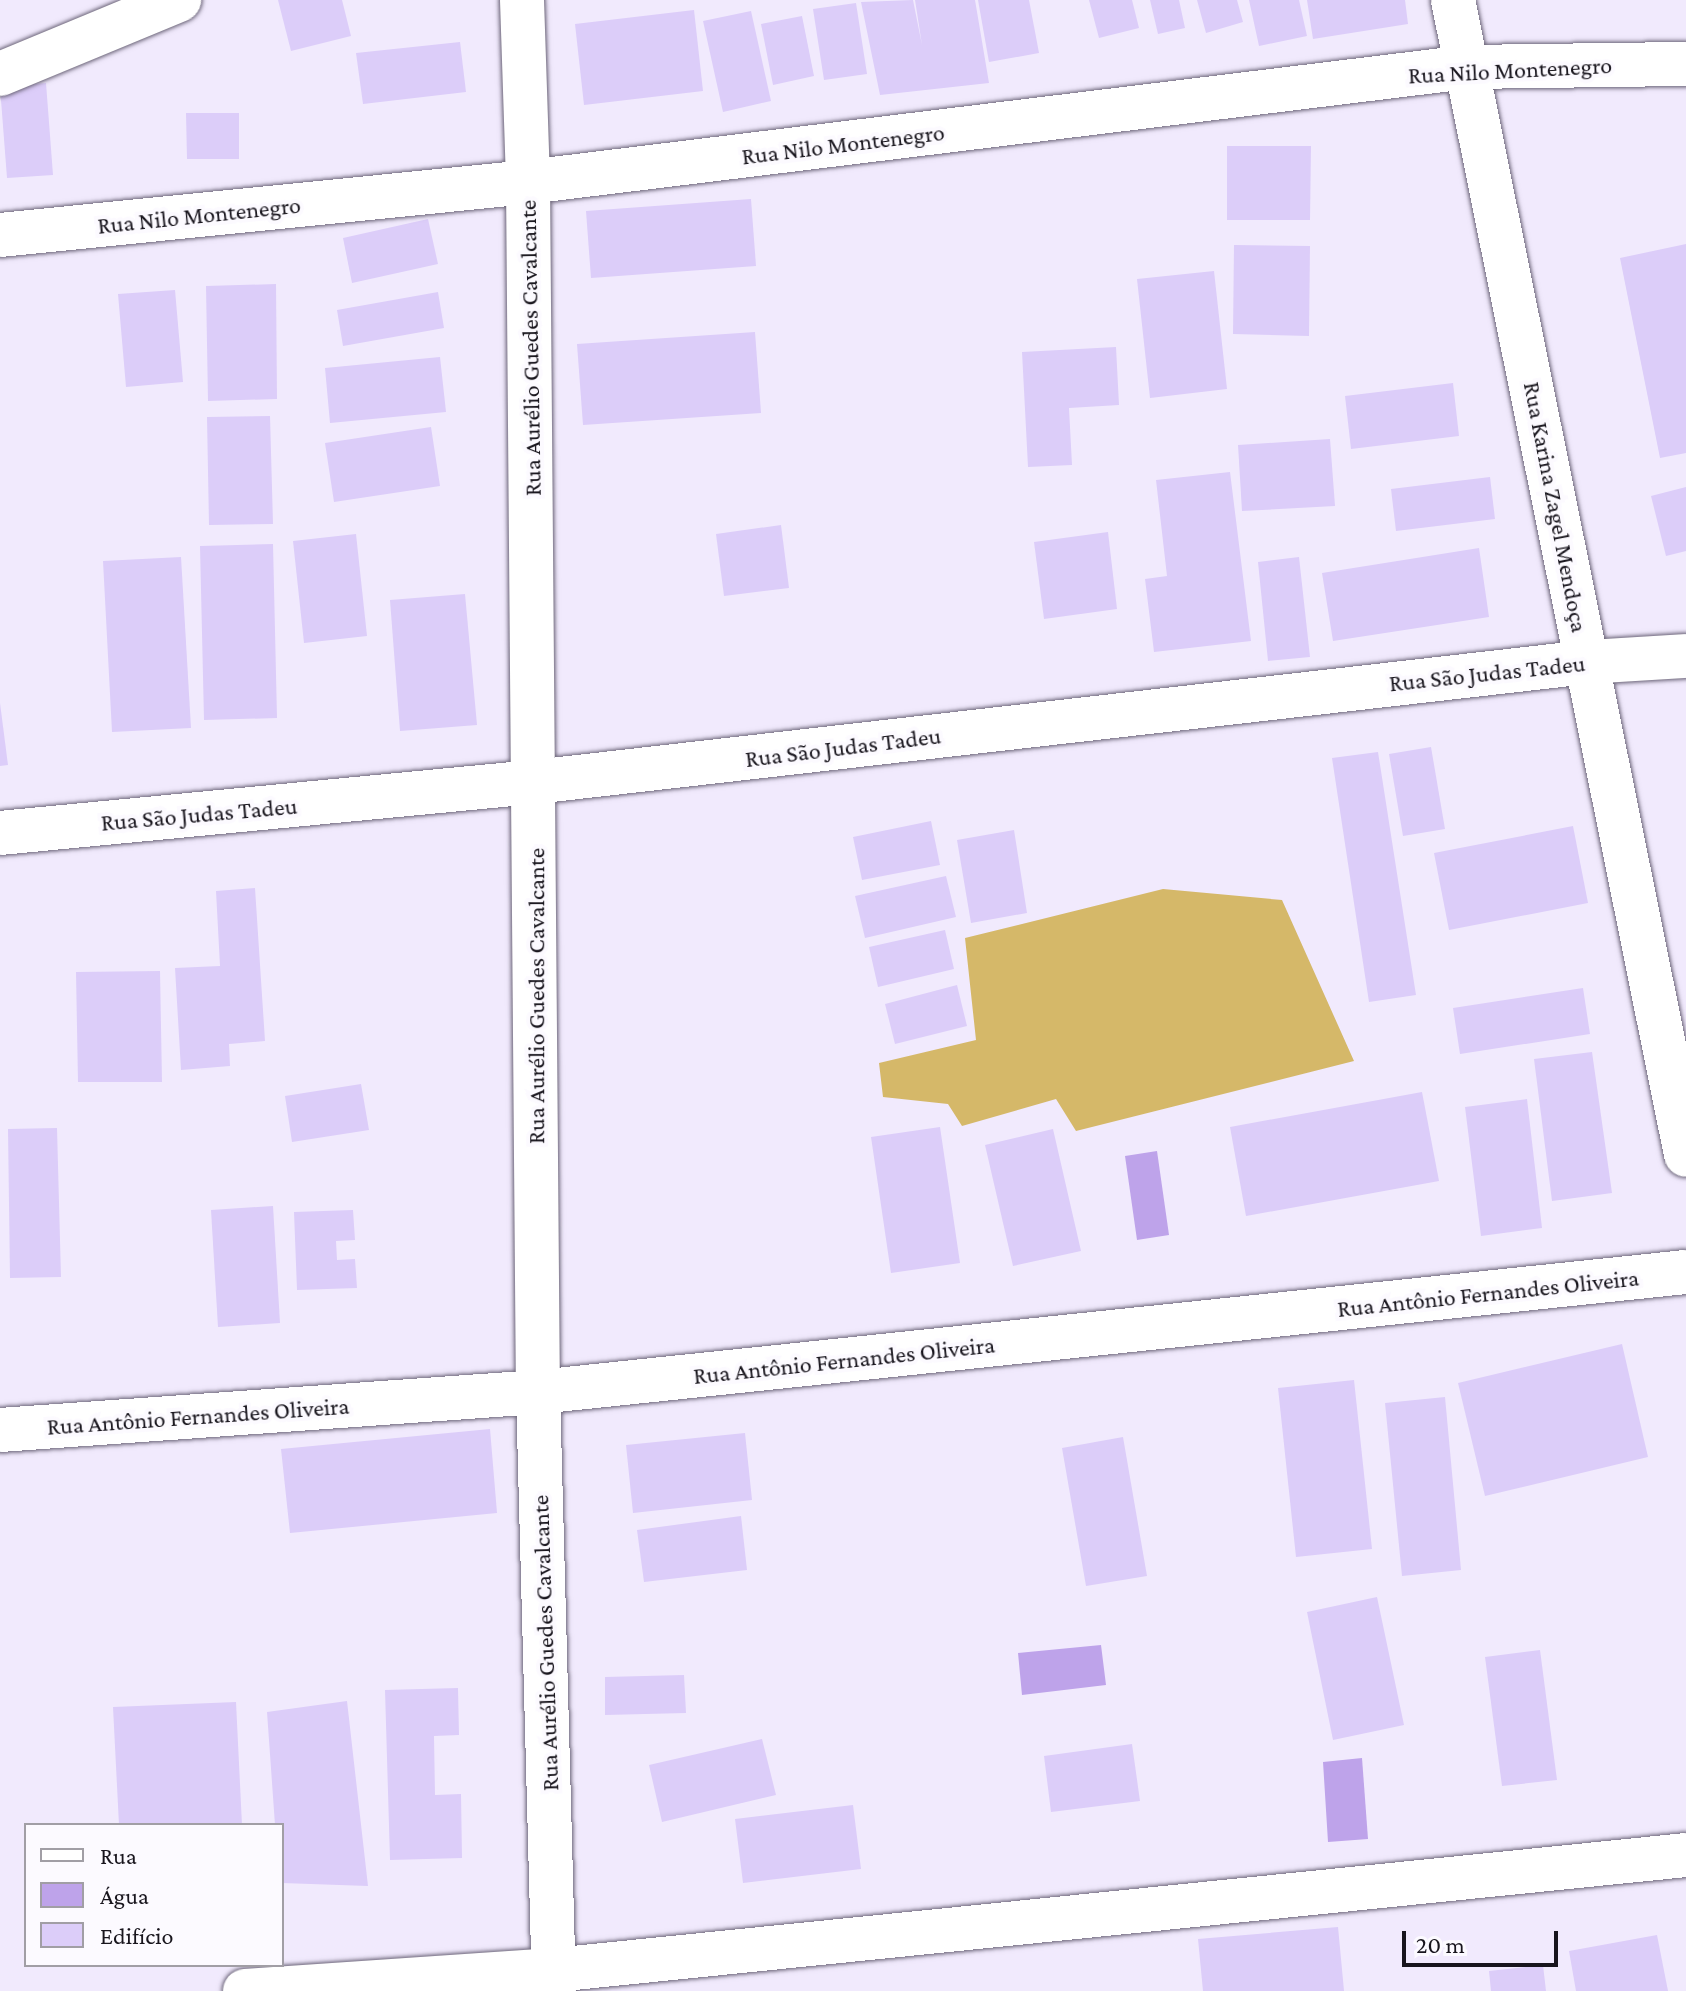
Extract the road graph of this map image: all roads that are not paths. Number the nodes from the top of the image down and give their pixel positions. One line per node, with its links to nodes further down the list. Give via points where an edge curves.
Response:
1 (179, 0): 6 (street)
2 (522, 0): 7 (street, Rua Aurélio Guedes Cavalcante)
3 (1453, 0): 5 (street, Rua Karina Zagel Mendoça)
4 (1686, 64): 5 (street, Rua Nilo Montenegro)
5 (1467, 67): 7 (street, Rua Nilo Montenegro); 10 (street, Rua Karina Zagel Mendoça)
6 (0, 74)
7 (528, 182): 8 (street, Rua Nilo Montenegro); 11 (street, Rua Aurélio Guedes Cavalcante)
8 (0, 235)
9 (1686, 656): 10 (street, Rua São Judas Tadeu)
10 (1587, 662): 11 (street, Rua São Judas Tadeu); 13 (street, Rua Karina Zagel Mendoça)
11 (534, 782): 12 (street, Rua São Judas Tadeu); 15 (street, Rua Aurélio Guedes Cavalcante)
12 (0, 833)
13 (1686, 1155)
14 (1686, 1272): 15 (street, Rua Antônio Fernandes Oliveira)
15 (538, 1392): 16 (street, Rua Antônio Fernandes Oliveira); 18 (street, Rua Aurélio Guedes Cavalcante)
16 (0, 1430)
17 (1686, 1855): 18 (street)
18 (554, 1981): 19 (street)
19 (245, 1991)

